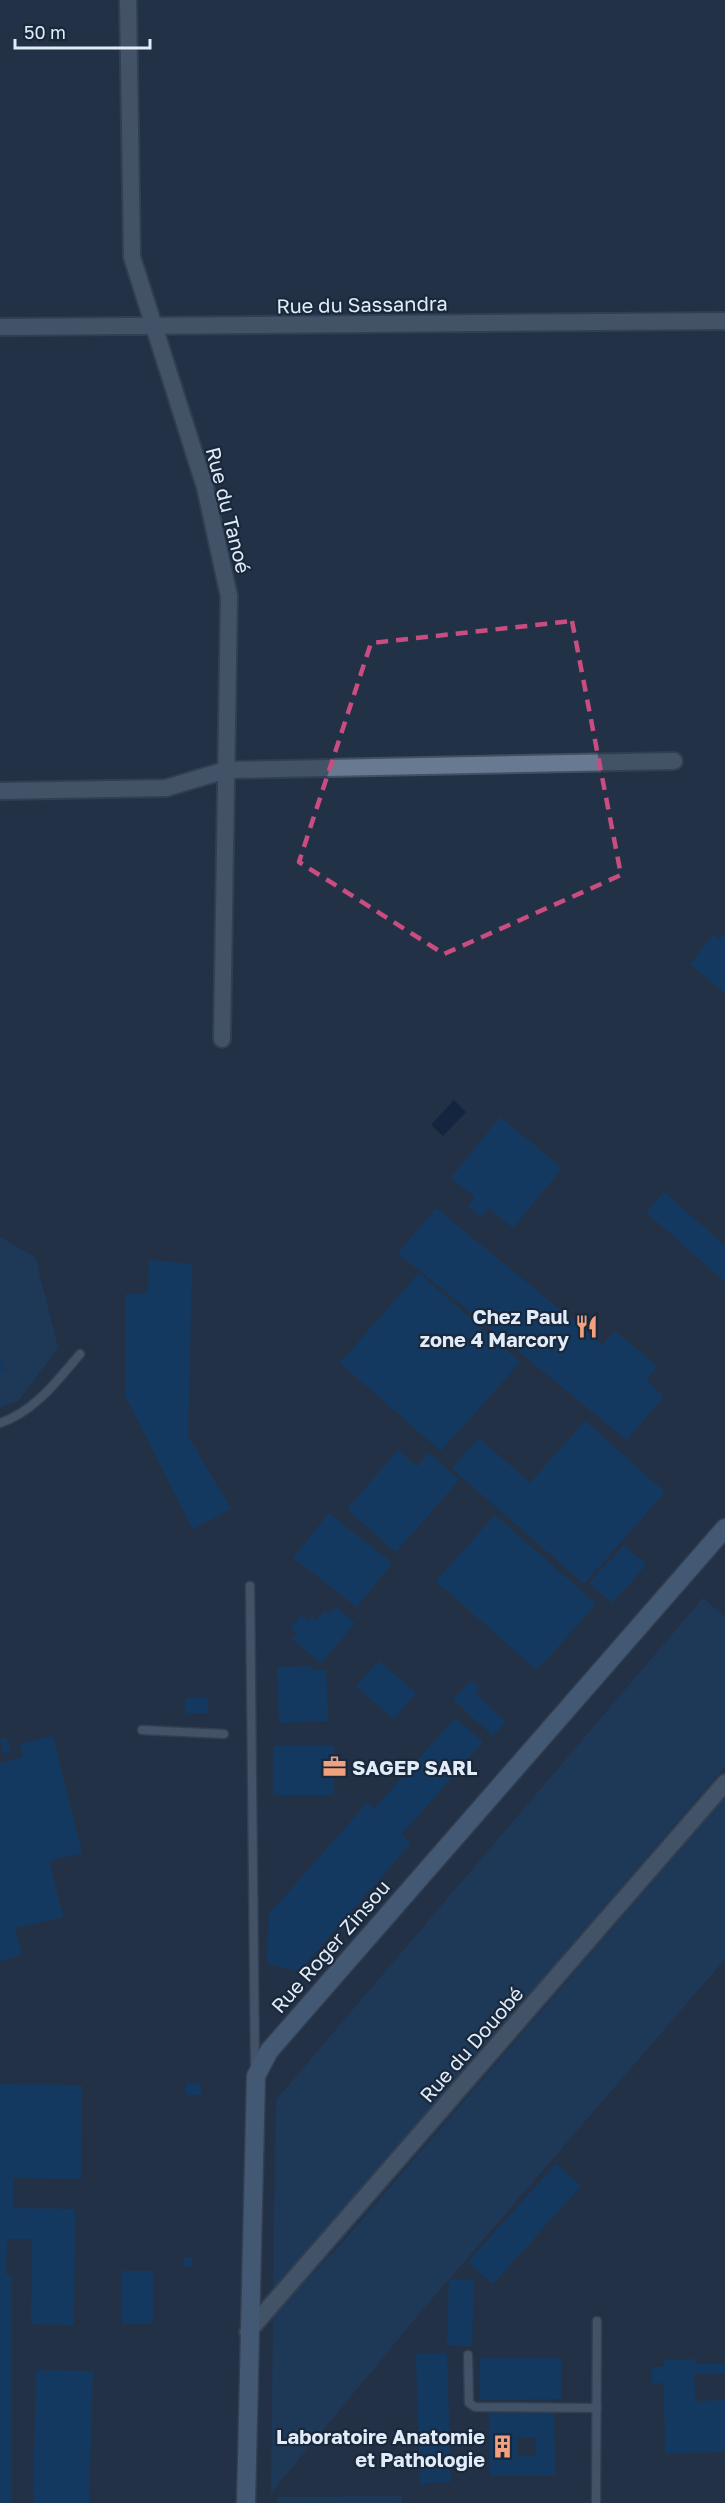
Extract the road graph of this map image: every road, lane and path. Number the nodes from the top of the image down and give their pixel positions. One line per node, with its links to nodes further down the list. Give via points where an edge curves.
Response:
1 (128, 0): 4 (street, Rue du Tanoé, via 132,257)
2 (725, 321): 4 (street, Rue du Sassandra)
3 (0, 327): 4 (street, Rue du Sassandra)
4 (153, 327): 6 (street, Rue du Tanoé, via 205,487 229,596)
5 (674, 761): 6 (street)
6 (226, 770): 7 (street, via 166,788); 8 (street, Rue du Tanoé)
7 (0, 791)
8 (222, 1039)
9 (80, 1353): 10 (lane, via 43,1395)
10 (0, 1424)
11 (725, 1528): 16 (street, Rue Roger Zinsou, via 269,2051)
12 (250, 1586): 16 (lane)
13 (142, 1730): 14 (lane)
14 (224, 1734)
15 (725, 1783): 18 (street, Rue du Douobé)
16 (256, 2076): 18 (street, Rue Roger Zinsou)
17 (597, 2321): 20 (lane)
18 (248, 2332): 21 (street, Rue Roger Zinsou)
19 (468, 2355): 20 (lane, via 467,2394 469,2403 475,2407)
20 (597, 2408): 22 (lane)
21 (246, 2503)
22 (596, 2503)

